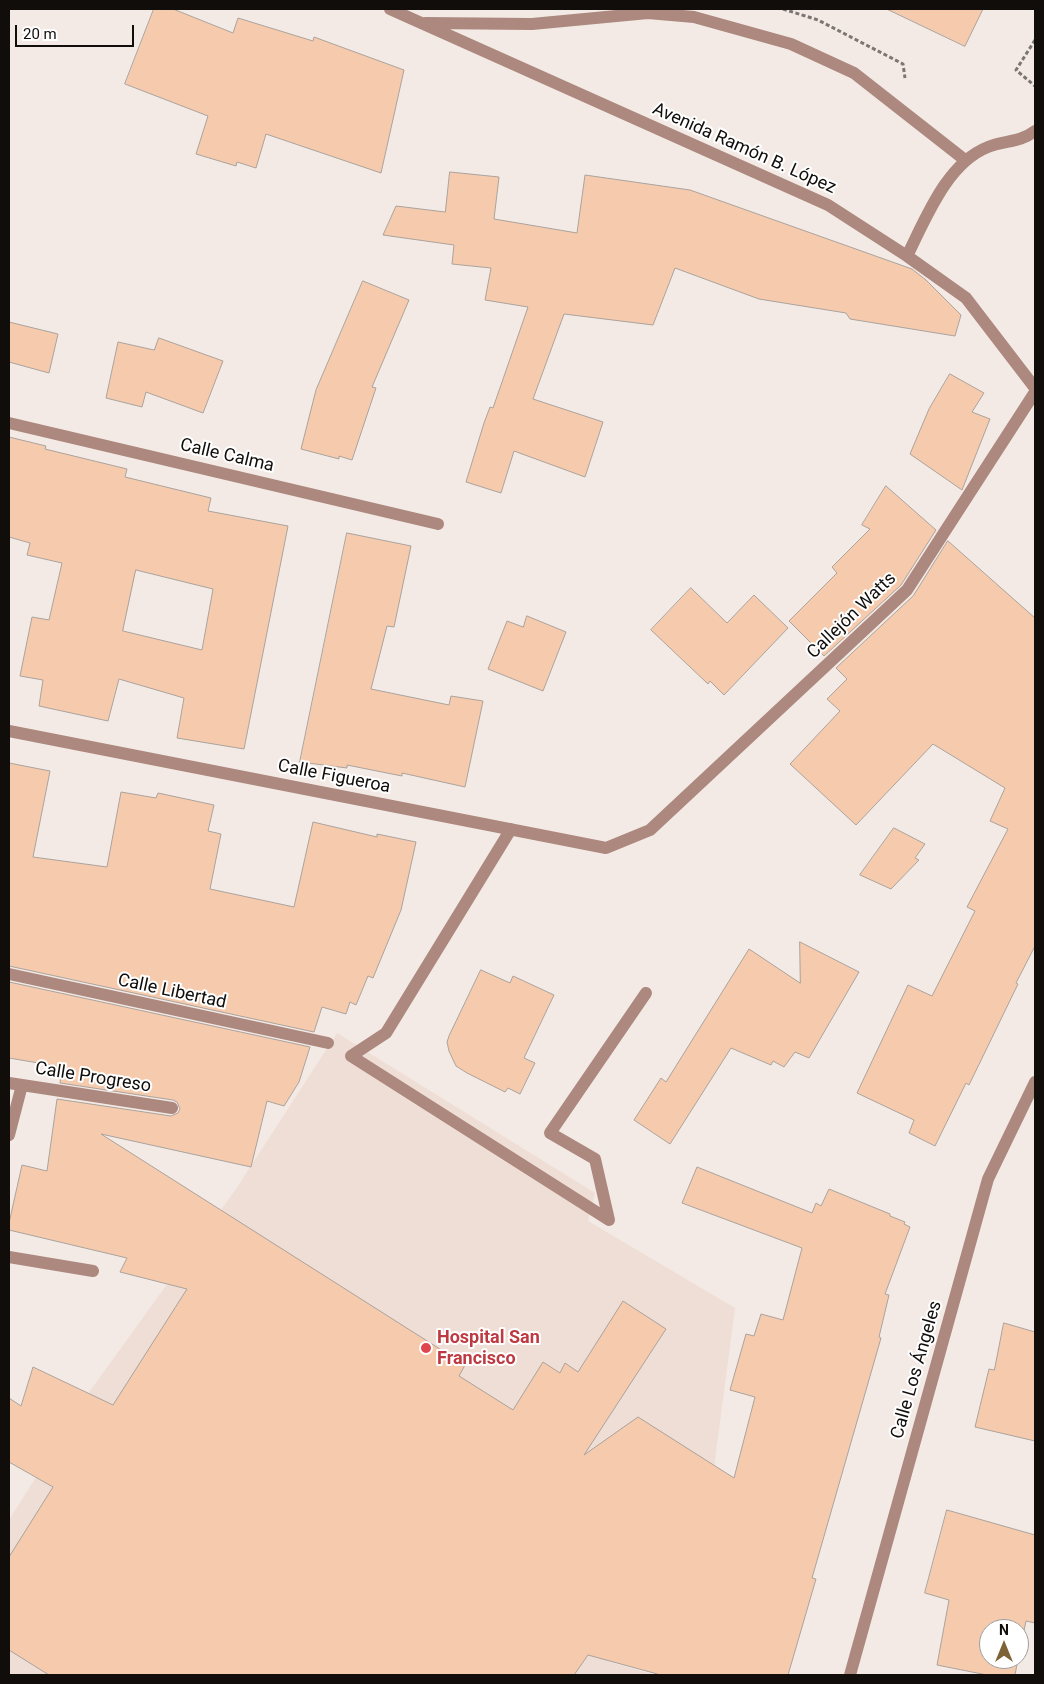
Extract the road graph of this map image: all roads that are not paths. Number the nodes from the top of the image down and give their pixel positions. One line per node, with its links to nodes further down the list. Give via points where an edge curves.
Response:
1 (390, 9): 2 (street, Avenida Ramón B. López)
2 (420, 22): 4 (street, via 532,24 648,13 694,17 791,44 854,73); 5 (street, Avenida Ramón B. López, via 828,205)
3 (1035, 131): 4 (street, via 1025,138 988,147)
4 (965, 160): 5 (street, via 938,194)
5 (907, 256): 6 (street, Avenida Ramón B. López, via 966,298)
6 (1035, 390): 11 (street, Callejón Watts, via 907,590)
7 (9, 423): 8 (street, Calle Calma)
8 (438, 524)
9 (9, 731): 10 (street, Calle Figueroa)
10 (511, 829): 11 (street, Calle Figueroa, via 606,848); 13 (street, via 386,1033 351,1056 609,1220 595,1159 550,1133)
11 (650, 830)
12 (9, 974): 14 (street, Calle Libertad)
13 (646, 993)
14 (328, 1043)
15 (9, 1082): 17 (street, Calle Progreso)
16 (1035, 1082): 22 (street, Calle Los Ángeles, via 988,1179)
17 (22, 1085): 18 (street, Calle Progreso); 19 (street)
18 (172, 1108)
19 (9, 1135)
20 (9, 1257): 21 (street)
21 (93, 1270)
22 (850, 1675)

